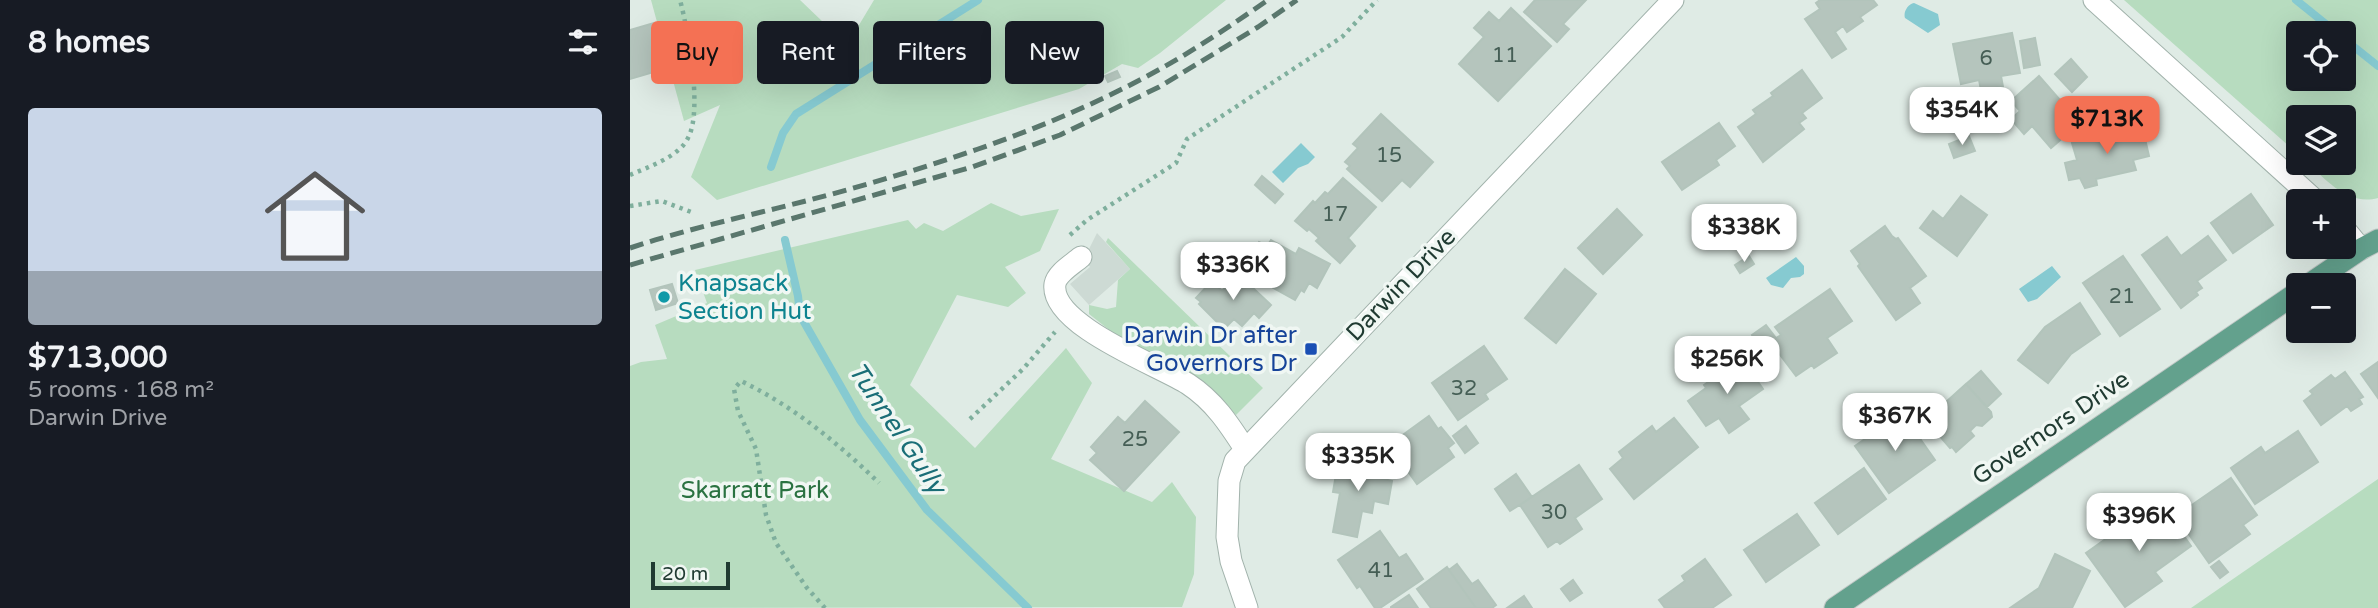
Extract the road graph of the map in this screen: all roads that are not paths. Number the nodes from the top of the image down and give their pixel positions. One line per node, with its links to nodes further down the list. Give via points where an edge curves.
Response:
1 (1673, 0): 8 (street, Darwin Drive)
2 (2094, 0): 3 (street)
3 (2303, 189)
4 (2369, 245): 6 (main road)
5 (1081, 257): 8 (street, via 1055,283 1068,312 1100,338 1176,377 1209,400)
6 (2326, 273)
7 (2286, 300): 10 (main road, Governors Drive)
8 (1245, 449): 9 (street, Darwin Drive, via 1233,465 1229,481 1227,537)
9 (1247, 608)
10 (1835, 608)

